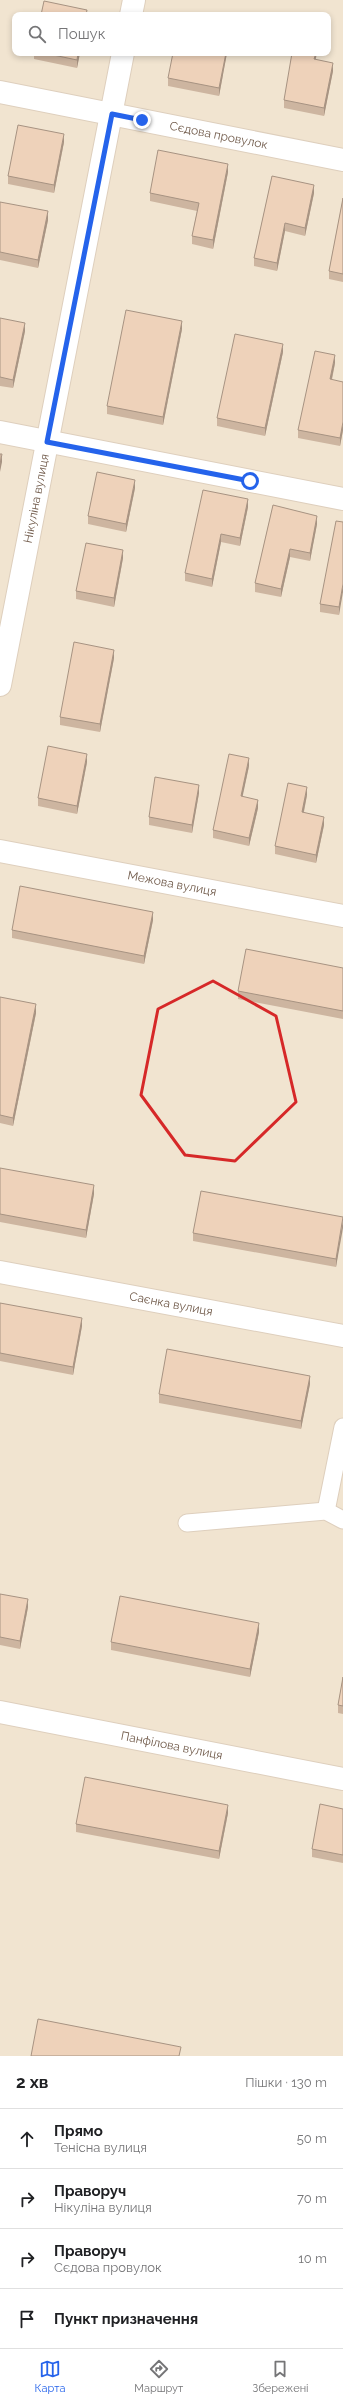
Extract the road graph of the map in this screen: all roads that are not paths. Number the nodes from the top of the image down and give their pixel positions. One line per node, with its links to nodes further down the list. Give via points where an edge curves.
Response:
1 (134, 0): 2 (street)
2 (132, 12)
3 (123, 56): 5 (street, Нікуліна вулиця)
4 (0, 92): 5 (street, Сєдова провулок)
5 (112, 114): 6 (street, Сєдова провулок); 8 (street, Нікуліна вулиця)
6 (343, 160)
7 (0, 432): 8 (street)
8 (47, 442): 9 (street); 10 (street, Нікуліна вулиця)
9 (343, 500)
10 (0, 685)
11 (0, 852): 12 (street, Межова вулиця)
12 (343, 916)
13 (0, 1272): 14 (street, Саєнка вулиця)
14 (343, 1336)
15 (343, 1427): 16 (lane)
16 (326, 1511): 17 (lane); 18 (lane)
17 (343, 1520)
18 (187, 1522)
19 (0, 1712): 20 (street, Панфілова вулиця)
20 (343, 1779)

